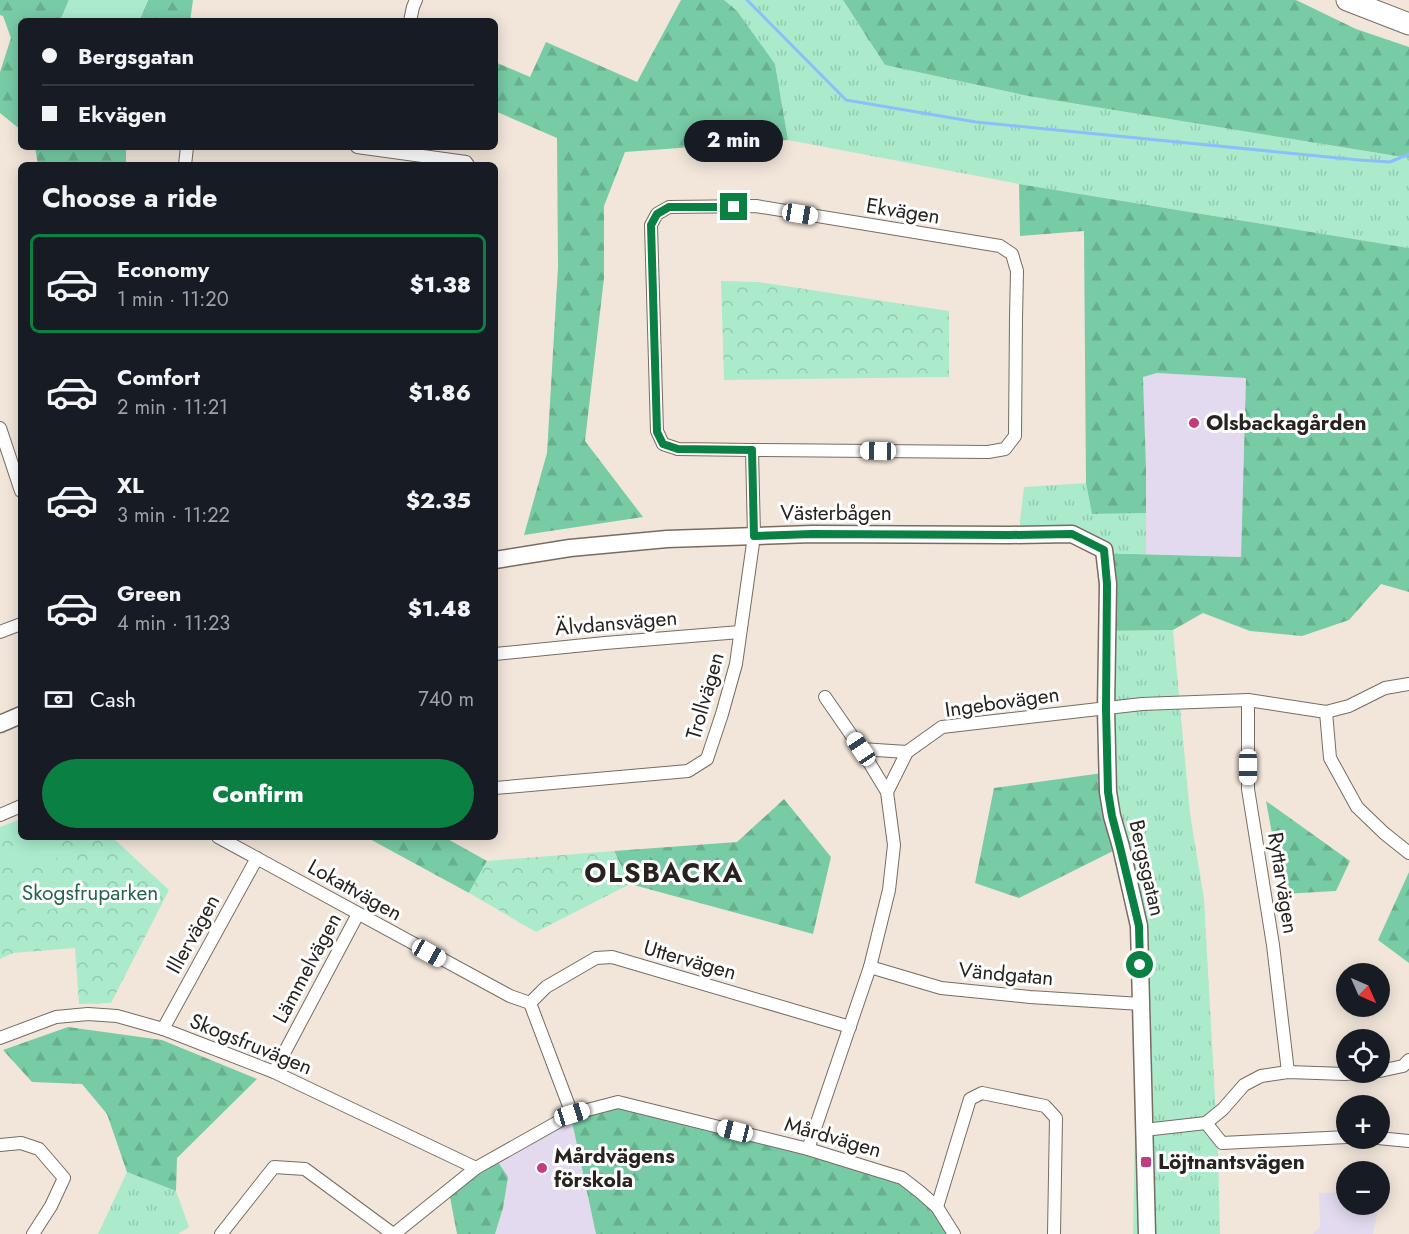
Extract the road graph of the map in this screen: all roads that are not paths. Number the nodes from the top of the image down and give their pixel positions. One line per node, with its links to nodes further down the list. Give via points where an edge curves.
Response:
1 (416, 0): 3 (street)
2 (1347, 0): 4 (highway)
3 (411, 18)
4 (1409, 24)
5 (379, 150): 6 (street)
6 (466, 162)
7 (0, 428): 9 (street)
8 (752, 450): 8 (street, Ekvägen, via 1005,449 1015,436 1017,271 1012,254 1000,246 756,206 669,207 657,214 651,225 657,432 663,444 678,449); 10 (street)
9 (18, 482)
10 (754, 536): 11 (street, Västerbågen, via 667,539); 12 (street, Västerbågen, via 1072,534 1104,550); 15 (street, Trollvägen)
11 (498, 560)
12 (1107, 584): 20 (street, Bergsgatan)
13 (18, 625): 14 (street)
14 (0, 632)
15 (740, 632): 16 (street, Älvdansvägen); 26 (street, Trollvägen, via 736,664 707,759 687,771)
16 (498, 654)
17 (1409, 684): 21 (street, Ingebovägen, via 1384,688 1349,706)
18 (825, 697): 24 (street)
19 (1248, 700): 20 (street, Ingebovägen); 21 (street, Ingebovägen); 43 (street, Ryttarvägen, via 1248,789)
20 (1106, 709): 25 (street, Ingebovägen, via 942,728); 36 (street, Bergsgatan, via 1108,792 1139,926)
21 (1326, 712): 31 (street, via 1330,758 1357,807)
22 (18, 716): 23 (street)
23 (0, 724)
24 (861, 749): 25 (street); 27 (street)
25 (907, 752): 27 (street, Ingebovägen)
26 (498, 788)
27 (887, 792): 34 (street, via 894,845 890,890)
28 (18, 807): 29 (street)
29 (0, 815)
30 (224, 840): 32 (street, Lokattvägen)
31 (1409, 854)
32 (257, 858): 33 (street, Lokattvägen); 38 (street, Illervägen)
33 (358, 914): 35 (street, Lokattvägen); 42 (street, Lämmelvägen)
34 (870, 967): 36 (street, Vändgatan, via 942,988); 37 (street)
35 (530, 1003): 37 (street, Uttervägen, via 546,987 596,958 612,957); 45 (street)
36 (1141, 1004): 47 (street, Bergsgatan)
37 (850, 1027): 52 (street)
38 (163, 1029): 39 (street, Skogsfruvägen, via 117,1016 88,1014 56,1017); 42 (street, Skogsfruvägen)
39 (0, 1038)
40 (1409, 1060): 41 (street)
41 (1390, 1069)
42 (274, 1072): 53 (street, Skogsfruvägen)
43 (1288, 1072): 44 (street); 46 (street, via 1261,1076 1244,1085)
44 (1336, 1074)
45 (572, 1114): 52 (street, Mårdvägen, via 618,1102); 53 (street, Mårdvägen)
46 (1206, 1123): 47 (street); 48 (street, via 1222,1143)
47 (1144, 1130): 60 (street, Bergsgatan)
48 (1336, 1138)
49 (1390, 1139): 50 (street)
50 (1409, 1141)
51 (0, 1145): 55 (street, via 21,1143 39,1149 64,1178)
52 (808, 1149): 54 (street, Mårdvägen, via 902,1178)
53 (476, 1168): 57 (street, Mårdvägen)
54 (937, 1207): 58 (street, Mårdvägen); 59 (street, via 970,1099 982,1093 1045,1106 1056,1118)
55 (33, 1234)
56 (222, 1234): 57 (street, via 274,1167 305,1169)
57 (393, 1234)
58 (954, 1234)
59 (1054, 1234)
60 (1147, 1234)

